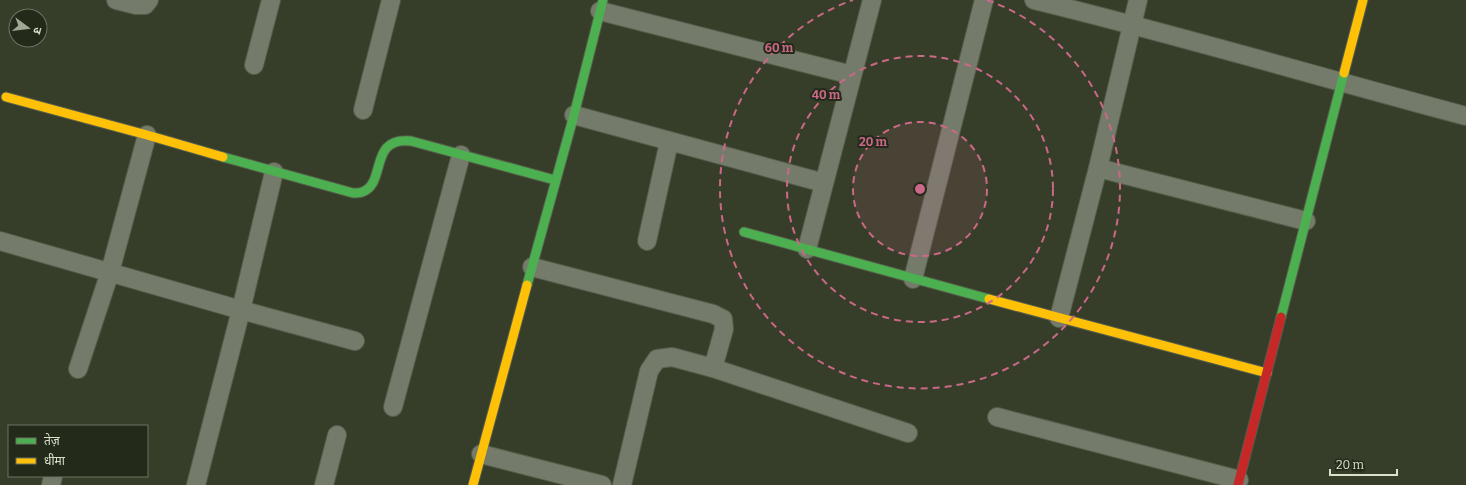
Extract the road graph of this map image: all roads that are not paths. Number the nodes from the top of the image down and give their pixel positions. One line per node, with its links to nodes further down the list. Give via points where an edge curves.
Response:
1 (116, 0): 2 (street, via 136,5 145,4)
2 (149, 0)
3 (272, 0): 12 (street)
4 (391, 0): 16 (street)
5 (872, 0): 13 (street)
6 (984, 0): 33 (street)
7 (1034, 0): 11 (street)
8 (1138, 0): 11 (street)
9 (1363, 0): 14 (street)
10 (602, 6): 13 (street); 17 (street)
11 (1132, 24): 14 (street); 22 (street)
12 (254, 65)
13 (852, 75): 25 (street)
14 (1342, 83): 18 (street); 26 (street)
15 (6, 97): 19 (street)
16 (363, 110)
17 (574, 115): 20 (street); 24 (street)
18 (1466, 116)
19 (147, 135): 23 (street); 32 (street)
20 (670, 142): 25 (street); 29 (street)
21 (461, 154): 23 (street, via 412,141 399,140 390,143 383,153 370,186 363,192 353,192); 24 (street); 40 (street)
22 (1098, 168): 26 (street); 35 (street)
23 (274, 172): 34 (street)
24 (555, 180): 31 (street)
25 (824, 183): 30 (street)
26 (1306, 221): 39 (street)
27 (744, 232): 30 (street)
28 (0, 241): 32 (street)
29 (647, 241)
30 (808, 249): 33 (street)
31 (532, 267): 37 (street, via 713,314 723,319 724,329); 44 (street)
32 (110, 272): 34 (street); 38 (street)
33 (913, 280): 35 (street)
34 (241, 310): 36 (street); 46 (street)
35 (1059, 318): 39 (street)
36 (355, 340)
37 (713, 368): 43 (street); 50 (street, via 672,357 657,358 650,371)
38 (78, 369)
39 (1267, 373): 45 (street)
40 (393, 407)
41 (997, 417): 45 (street)
42 (337, 434): 47 (street)
43 (908, 434)
44 (481, 454): 48 (street); 49 (street)
45 (1239, 482)
46 (196, 485)
47 (324, 485)
48 (473, 485)
49 (602, 485)
50 (622, 485)

